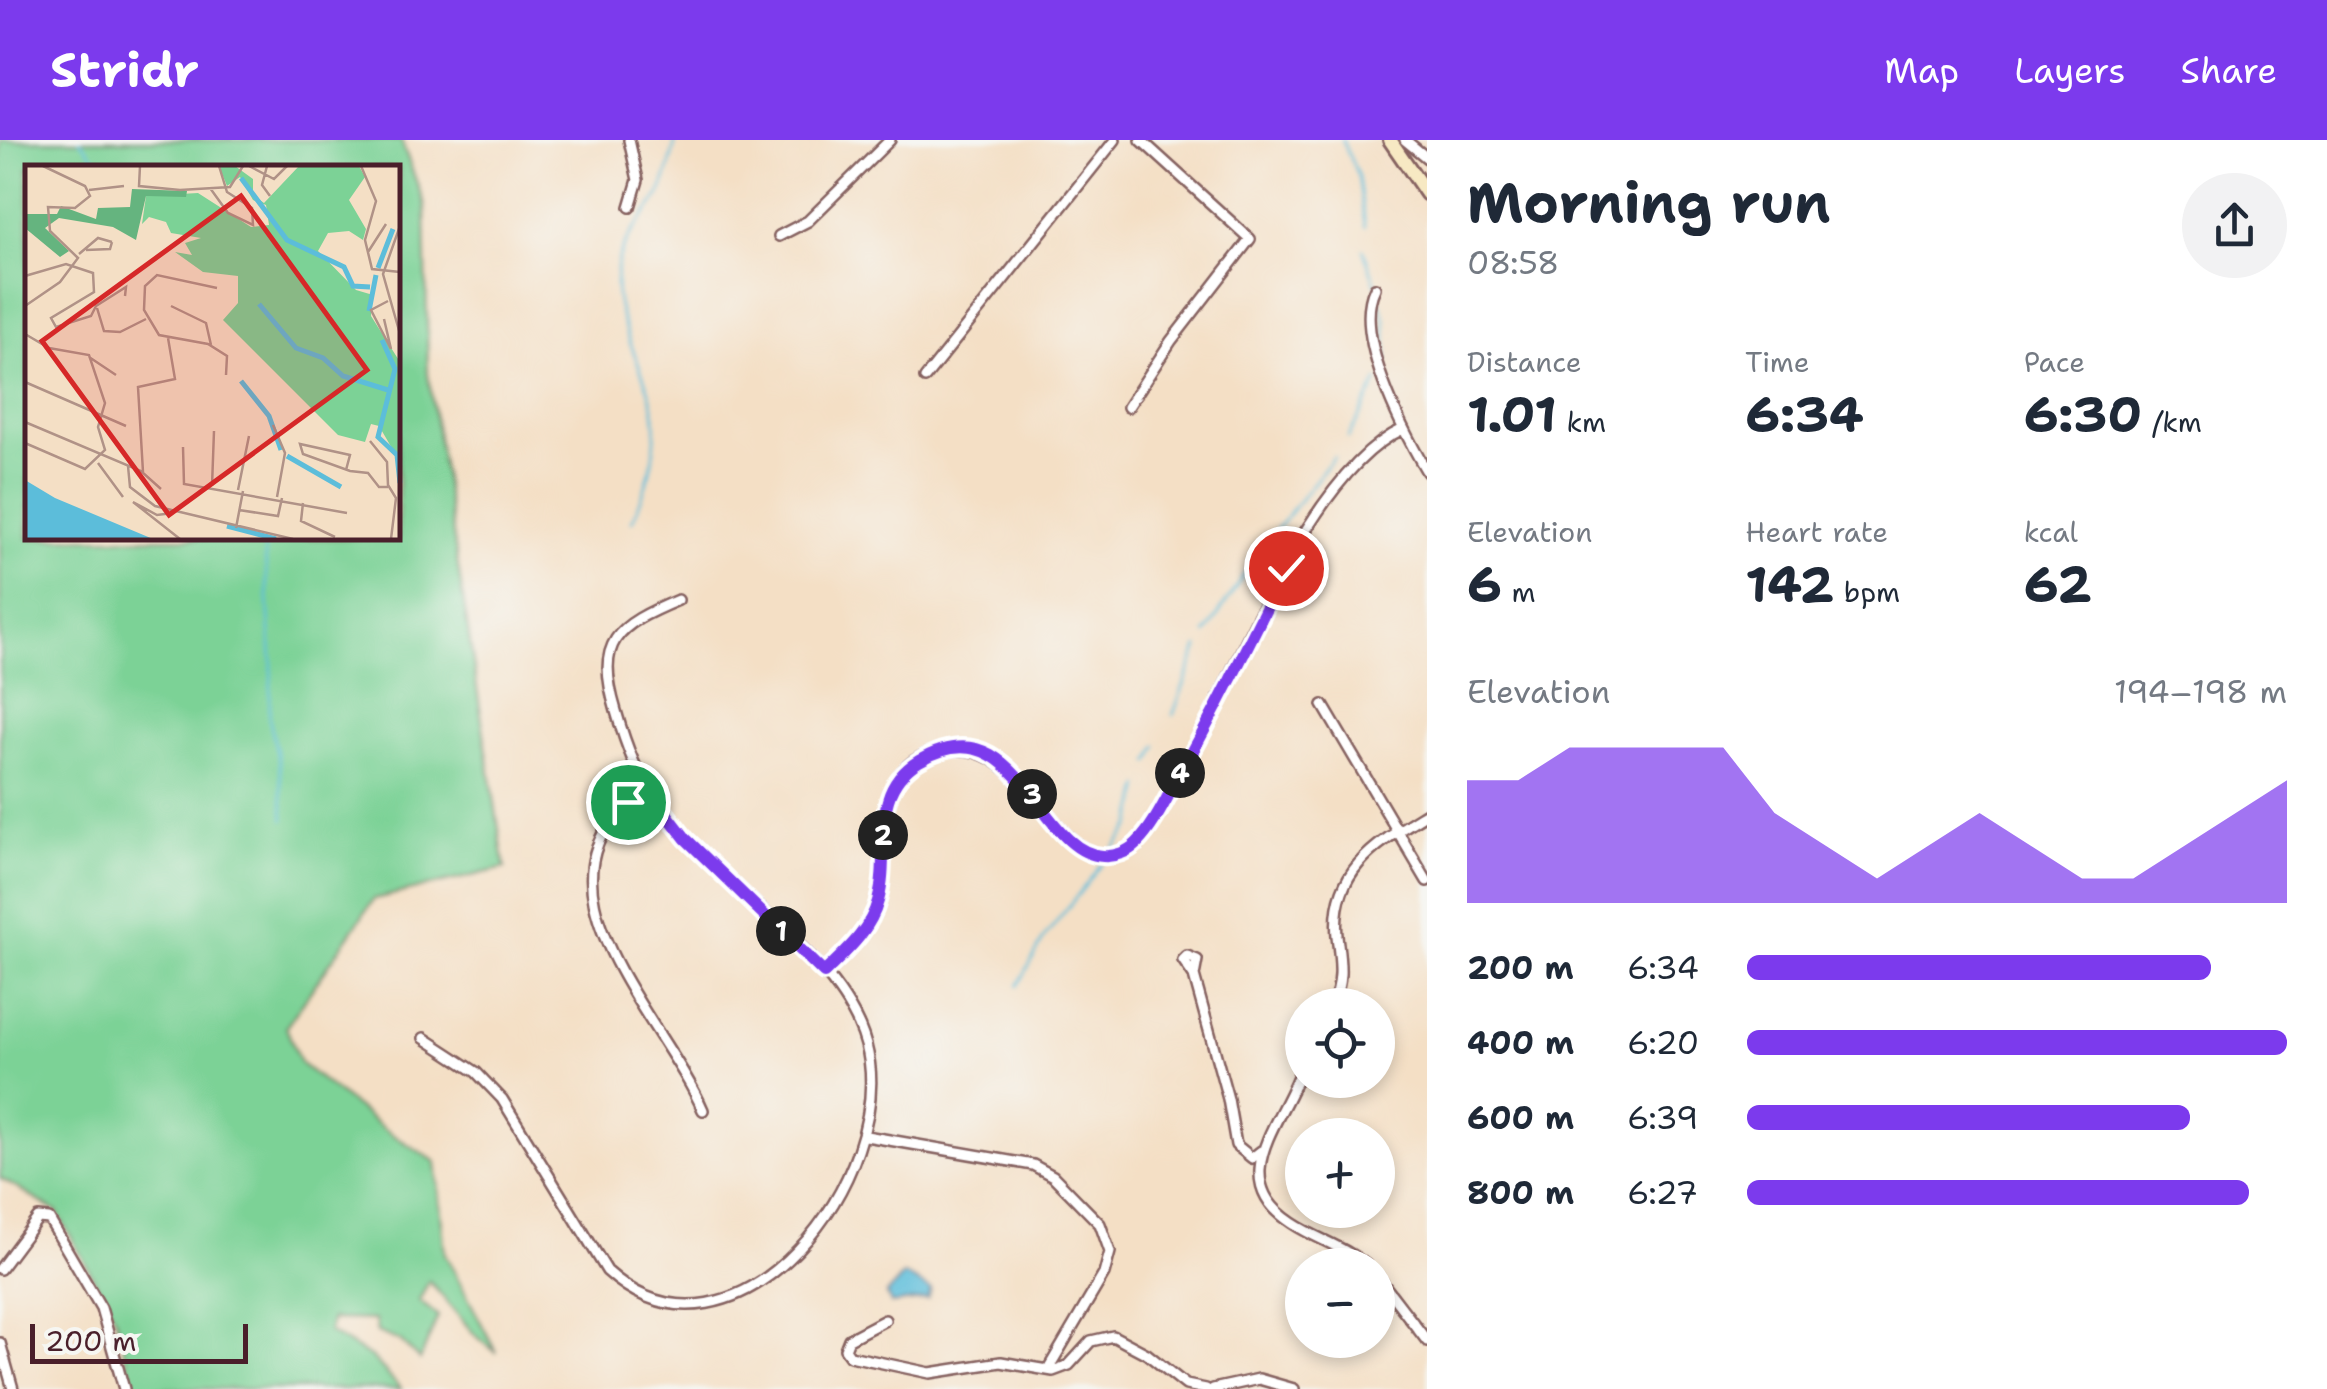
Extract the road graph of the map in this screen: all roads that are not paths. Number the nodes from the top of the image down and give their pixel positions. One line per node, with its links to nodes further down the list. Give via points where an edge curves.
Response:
1 (629, 140): 9 (street, via 638,180)
2 (890, 140): 10 (street, via 808,221)
3 (1116, 140): 12 (street)
4 (1142, 140): 13 (street, via 1250,239)
5 (1390, 140): 8 (street)
6 (1405, 140): 7 (street)
7 (1427, 158)
8 (1427, 194)
9 (630, 207)
10 (779, 236)
11 (1375, 288): 14 (street, via 1368,301 1376,349)
12 (925, 378)
13 (1128, 407)
14 (1403, 429): 15 (street); 22 (street, via 1376,442 1351,466 1309,524 1213,716 1135,845 1110,856 1084,851 998,760 964,750 932,754 911,766 891,791 876,909)
15 (1427, 472)
16 (678, 600): 18 (street, via 628,623 606,660 626,745)
17 (1323, 704): 20 (street)
18 (648, 790): 22 (street, via 686,839); 27 (street, via 621,808 599,839 593,866 598,916 618,973 687,1073)
19 (1427, 813): 20 (street)
20 (1398, 831): 21 (street); 24 (street, via 1367,850 1344,882 1337,918)
21 (1427, 881)
22 (824, 973): 28 (street, via 849,1005 867,1048 872,1089)
23 (1194, 976): 29 (street, via 1236,1146 1252,1158)
24 (1338, 988)
25 (424, 1038): 34 (street, via 502,1098 618,1283 663,1310)
26 (1291, 1098): 29 (street)
27 (703, 1110)
28 (866, 1136): 33 (street, via 808,1243); 38 (street, via 1033,1165 1100,1224 1108,1238 1108,1266)
29 (1262, 1149): 30 (street, via 1259,1176 1282,1216)
30 (1337, 1248)
31 (0, 1269): 40 (street, via 38,1218 49,1219 101,1308)
32 (1395, 1299): 36 (street)
33 (748, 1302)
34 (724, 1311)
35 (884, 1320): 38 (street, via 849,1339 850,1356 930,1373 1001,1362)
36 (1427, 1341)
37 (0, 1343): 39 (street)
38 (1048, 1368): 41 (street, via 1062,1370 1090,1341 1113,1336 1186,1384)
39 (13, 1389)
40 (124, 1389)
41 (1210, 1389): 42 (street, via 1259,1379)
42 (1294, 1389)

